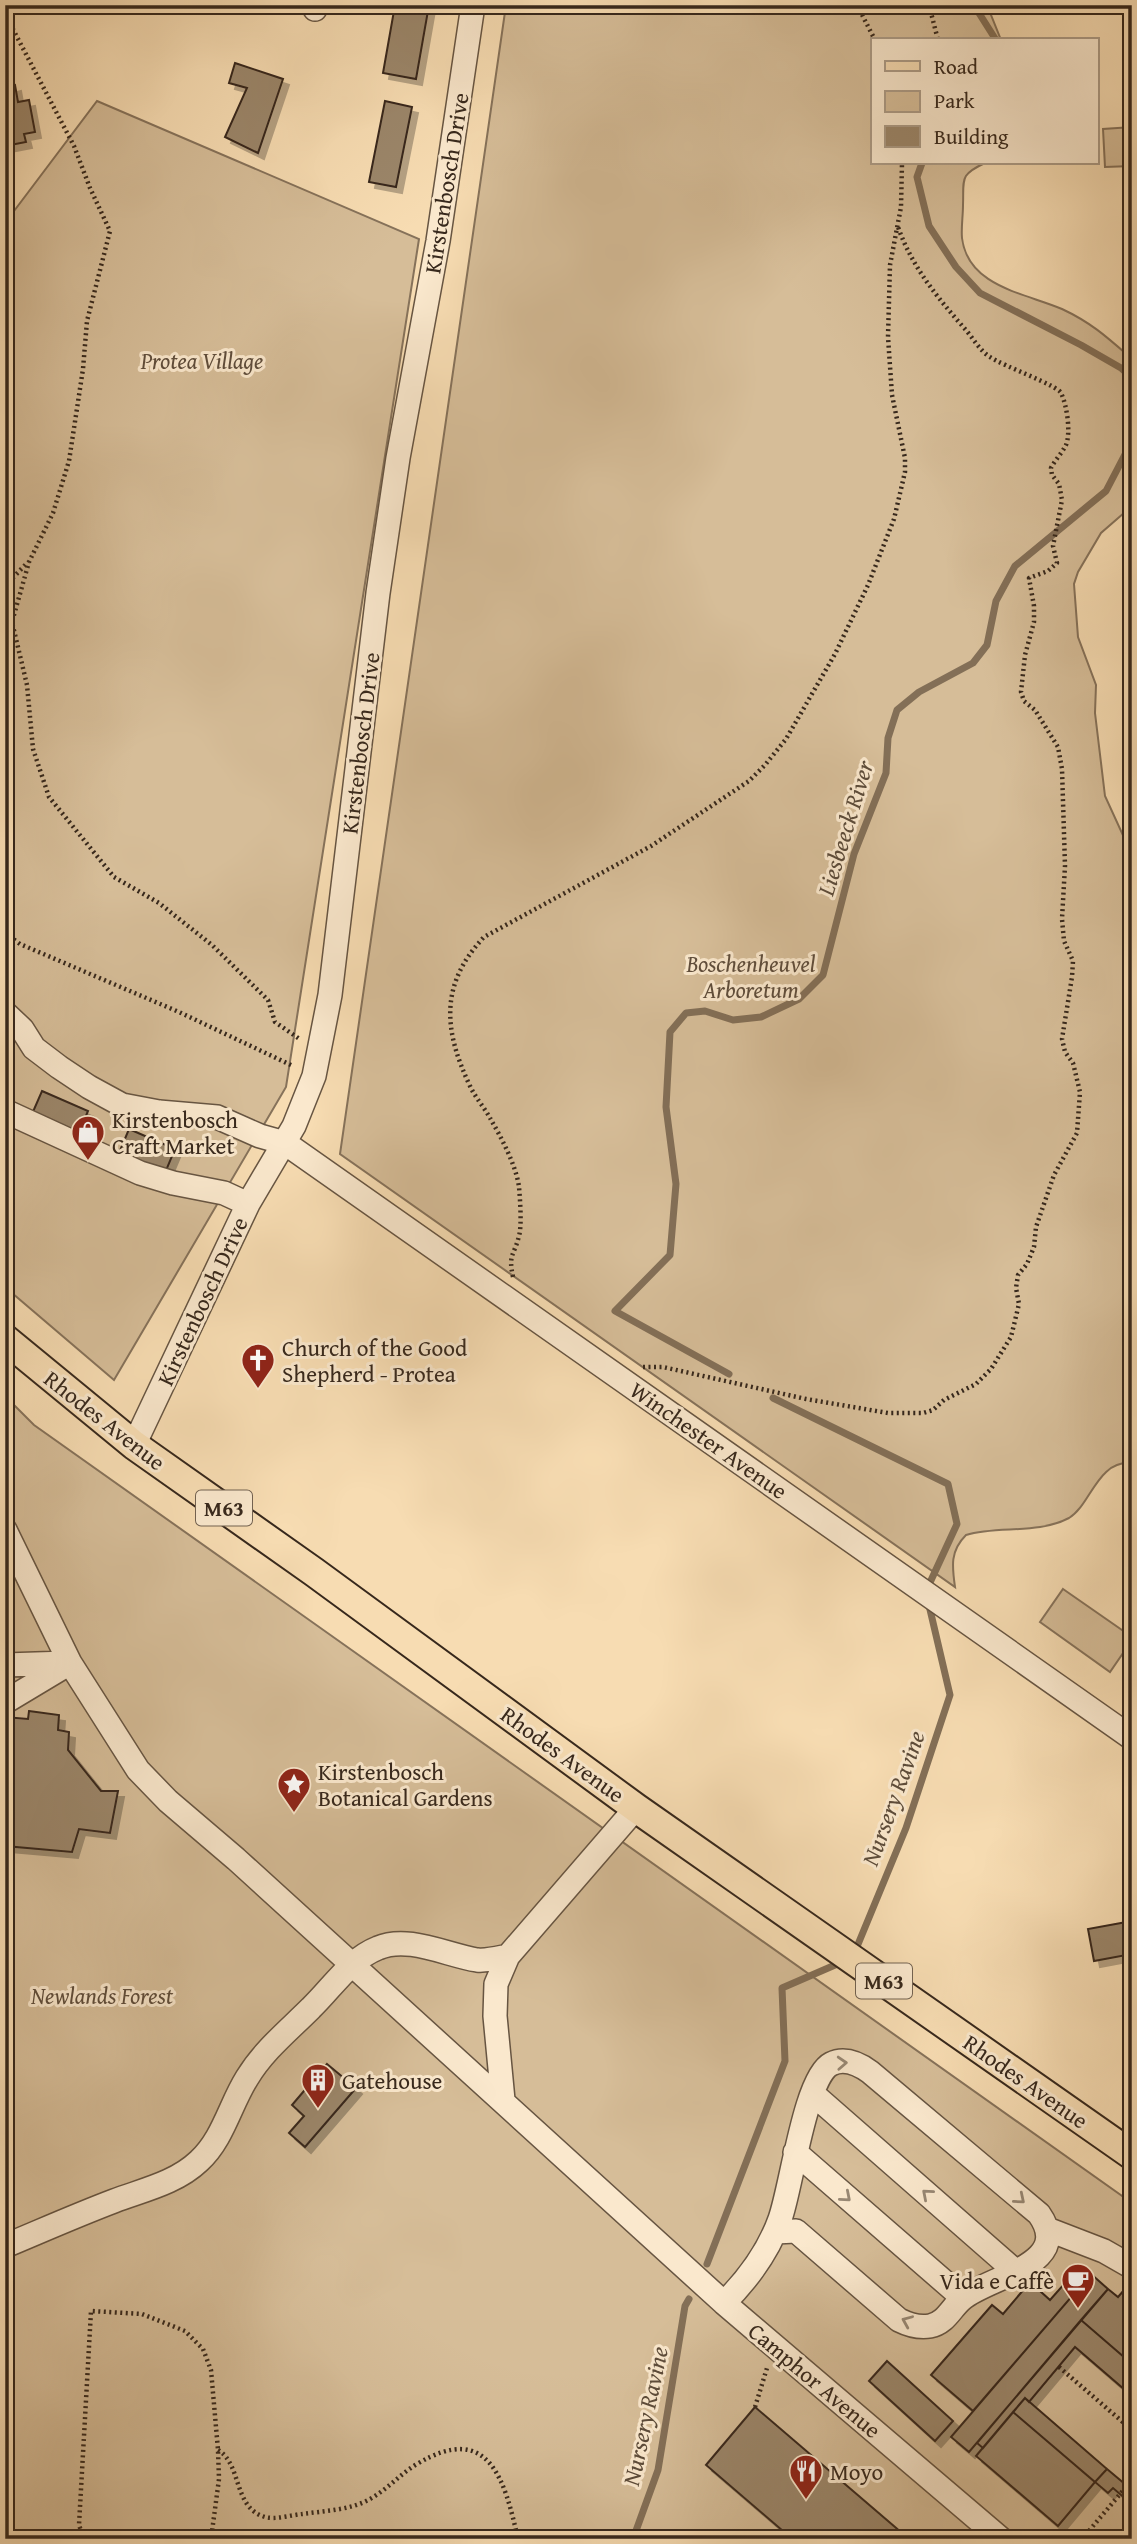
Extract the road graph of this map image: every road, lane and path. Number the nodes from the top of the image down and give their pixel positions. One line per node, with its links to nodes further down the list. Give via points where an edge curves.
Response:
1 (473, 5): 15 (street, Kirstenbosch Drive, via 378,593 330,995)
2 (857, 5): 5 (path)
3 (929, 5): 6 (path)
4 (5, 14): 9 (path, via 74,146 110,231 87,321 69,461 53,513)
5 (874, 38)
6 (937, 38)
7 (902, 164): 8 (path)
8 (898, 227): 20 (path, via 890,265 888,337 892,395 905,458 902,488 868,585 816,689 786,739 749,781 651,846 484,937 457,974 449,1010 453,1035 470,1087 491,1118 519,1187 520,1234 509,1260 514,1282); 22 (path, via 910,258 947,310 989,356 1061,392 1068,416 1067,444 1052,468 1062,500 1053,546 1057,563 1029,578 1034,622 1021,692 1058,747 1062,769 1063,942 1073,961 1062,1039 1078,1077 1077,1133 1054,1175 1034,1247 1018,1275 1011,1338 976,1384 933,1410 888,1413 650,1366)
9 (29, 562): 10 (path); 15 (path, via 12,622 27,685 33,749 49,797 114,877 159,903 212,944 268,1000 275,1022)
10 (5, 586)
11 (5, 933): 16 (path, via 20,944)
12 (5, 1013): 14 (street)
13 (5, 1039): 14 (street)
14 (33, 1048): 18 (street, Winchester Avenue, via 122,1105 217,1117)
15 (319, 1053): 16 (street, Kirstenbosch Drive)
16 (314, 1076): 18 (street, Kirstenbosch Drive)
17 (5, 1111): 19 (street, via 140,1174 225,1193)
18 (285, 1143): 19 (street, Kirstenbosch Drive); 20 (street, Winchester Avenue)
19 (248, 1204): 23 (street, Kirstenbosch Drive)
20 (504, 1295): 22 (street, Winchester Avenue)
21 (5, 1339): 23 (main road, Rhodes Avenue / M63)
22 (620, 1377): 28 (street, Winchester Avenue)
23 (134, 1445): 29 (main road, Rhodes Avenue / M63)
24 (5, 1530): 25 (street, Camphor Avenue)
25 (71, 1663): 26 (street); 27 (street); 31 (street, Camphor Avenue, via 138,1770)
26 (5, 1665)
27 (5, 1702)
28 (1132, 1738)
29 (636, 1808): 30 (street); 35 (main road, Rhodes Avenue / M63)
30 (508, 1956): 31 (street, via 480,1960 397,1944 378,1947); 33 (street, via 496,1984)
31 (352, 1965): 33 (street, Camphor Avenue); 38 (street, via 273,2043 239,2091 216,2141 199,2161 168,2182)
32 (813, 2094): 34 (street); 36 (street, one-way to 36, via 830,2064 846,2060 860,2065 1039,2214); 40 (street, one-way to 32)
33 (503, 2100): 42 (street, Camphor Avenue)
34 (795, 2152): 37 (street); 41 (street, one-way to 41)
35 (1132, 2155)
36 (1047, 2229): 39 (street); 40 (street, via 1043,2252)
37 (785, 2231): 41 (street, one-way to 37, via 940,2323 908,2325); 42 (street)
38 (5, 2246)
39 (1132, 2267)
40 (1015, 2271): 41 (street)
41 (963, 2298)
42 (724, 2303): 43 (street, Camphor Avenue)
43 (774, 2343): 45 (path); 52 (street, Camphor Avenue)
44 (1059, 2367): 46 (path)
45 (755, 2407)
46 (1132, 2431)
47 (218, 2450): 49 (path, via 211,2370 203,2349 185,2331 142,2314 91,2311 79,2525); 50 (path); 51 (path, via 231,2461 241,2494 255,2512 274,2518 356,2505 425,2459 456,2450 478,2453 499,2475)
48 (1132, 2480): 53 (path)
49 (84, 2539)
50 (211, 2539)
51 (518, 2539)
52 (1001, 2539)
53 (1082, 2539)

